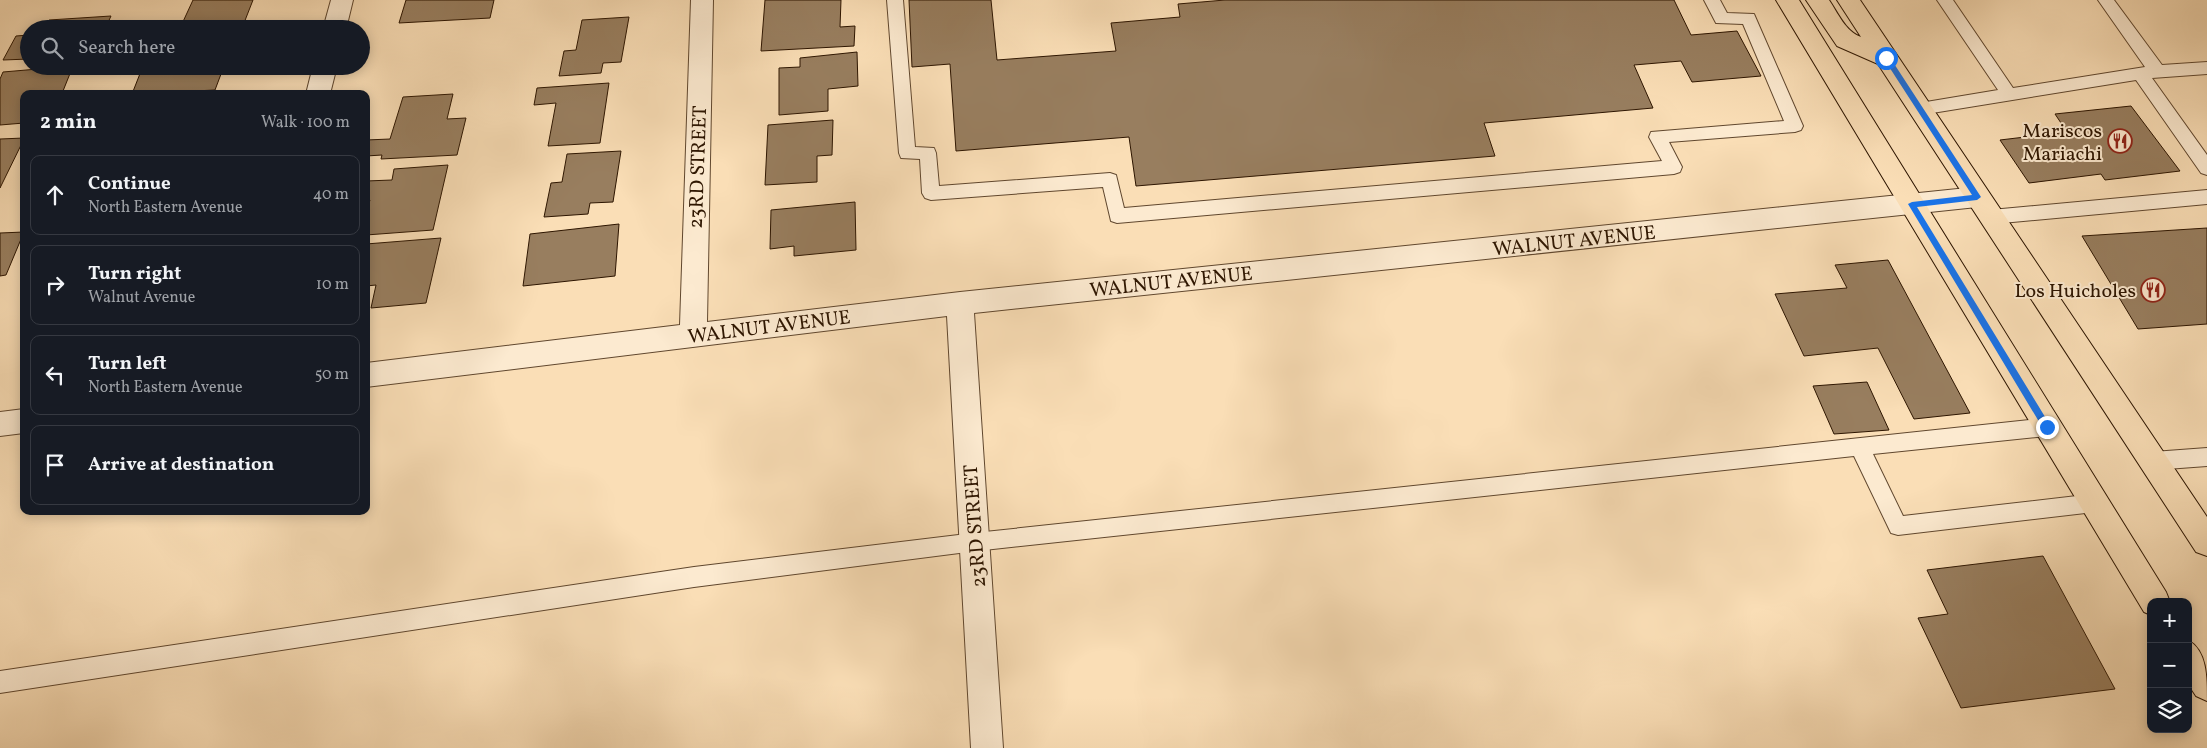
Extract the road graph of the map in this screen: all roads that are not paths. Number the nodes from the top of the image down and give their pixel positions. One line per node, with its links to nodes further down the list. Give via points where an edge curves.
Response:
1 (342, 0): 10 (street)
2 (702, 0): 24 (street, 23RD STREET)
3 (896, 0): 4 (lane, via 907,153 928,153 931,193 1110,180 1117,216 1674,167 1657,137 1795,126 1748,18 1722,19)
4 (1712, 0)
5 (1787, 0): 21 (main road)
6 (1817, 0): 11 (main road, via 1845,40)
7 (1848, 0): 11 (main road)
8 (1945, 0): 17 (lane)
9 (2106, 0): 13 (lane)
10 (336, 20)
11 (1886, 58): 18 (main road)
12 (2207, 68): 13 (lane)
13 (2158, 72): 14 (lane)
14 (2140, 73): 17 (lane); 19 (lane)
15 (323, 75): 16 (street)
16 (319, 90)
17 (2008, 93): 18 (lane)
18 (1920, 110): 22 (main road)
19 (2207, 168)
20 (2207, 197): 22 (lane)
21 (1912, 204): 22 (street, WALNUT AVENUE); 23 (street, WALNUT AVENUE); 28 (main road)
22 (1984, 207): 31 (main road)
23 (960, 303): 24 (street, WALNUT AVENUE); 33 (street, 23RD STREET)
24 (693, 334): 25 (street, WALNUT AVENUE)
25 (370, 374)
26 (20, 422): 27 (street)
27 (0, 424)
28 (2047, 427): 29 (lane); 32 (main road)
29 (1859, 447): 32 (lane, via 1898,526); 33 (lane)
30 (2207, 457): 31 (lane)
31 (2153, 460): 34 (main road)
32 (2094, 503): 35 (main road)
33 (975, 542): 37 (lane, via 694,577); 39 (street, 23RD STREET)
34 (2207, 542)
35 (2153, 598)
36 (2192, 661): 38 (main road)
37 (0, 682)
38 (2207, 685)
39 (987, 748)

